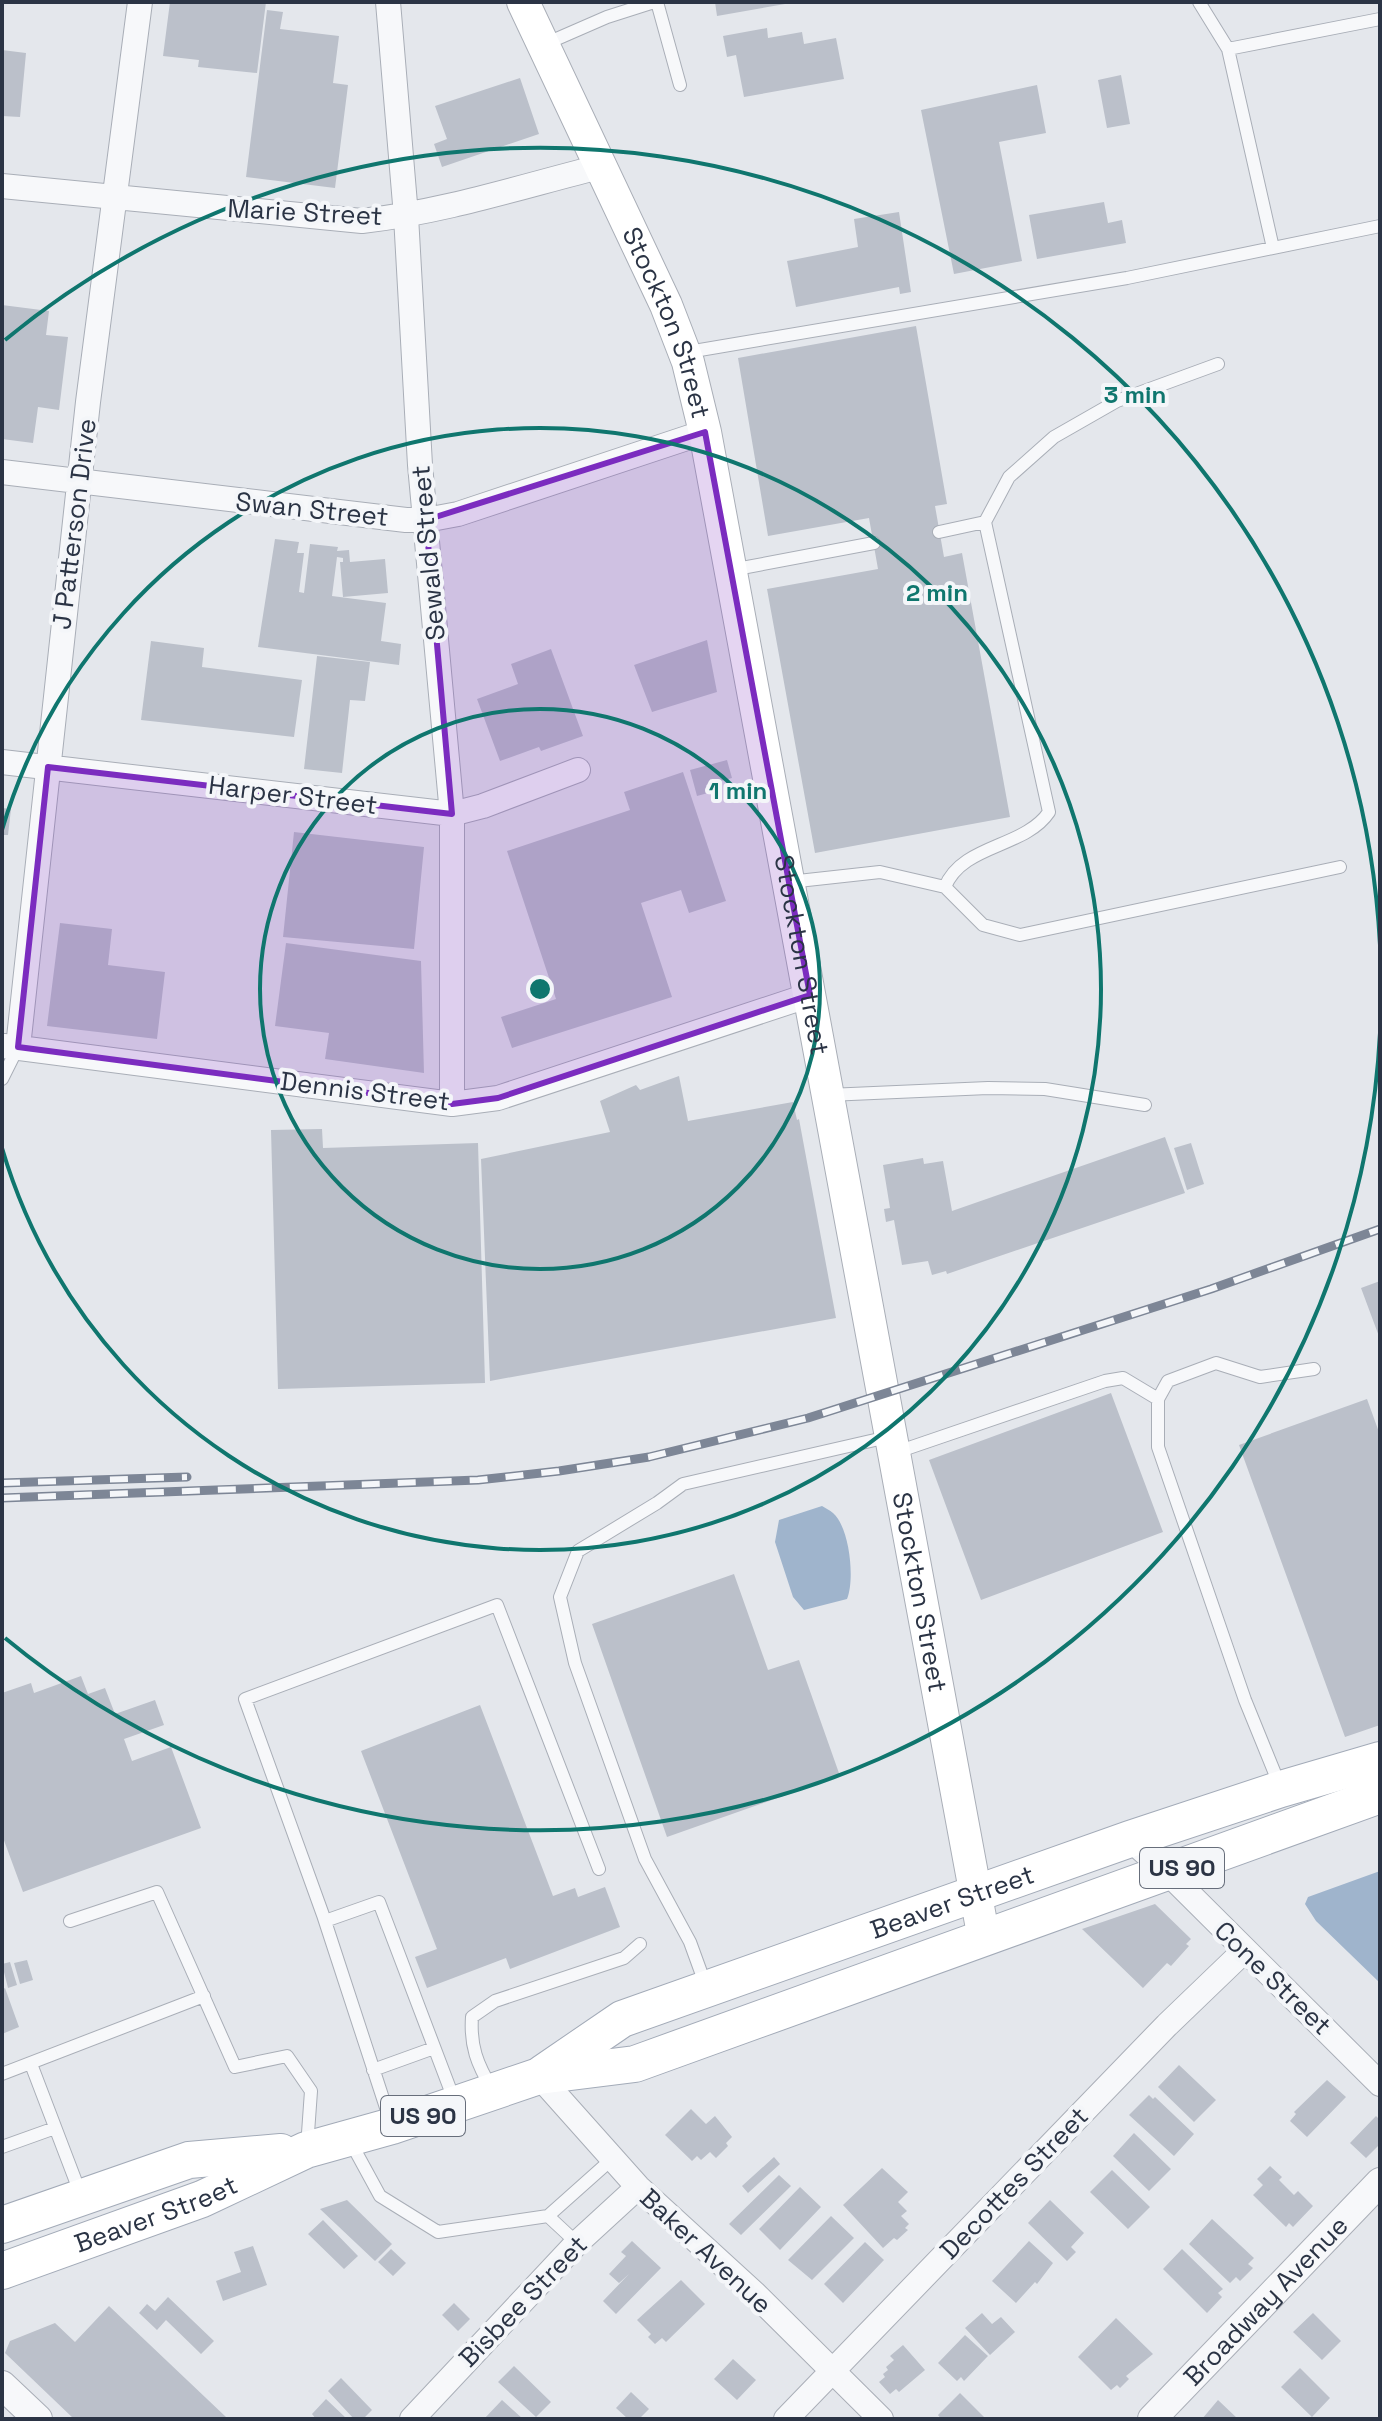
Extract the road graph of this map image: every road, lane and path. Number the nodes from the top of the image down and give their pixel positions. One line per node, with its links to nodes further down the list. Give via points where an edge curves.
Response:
1 (140, 2): 12 (street, J Patterson Drive)
2 (388, 2): 13 (street, Sewald Street)
3 (523, 2): 7 (main road, Stockton Street)
4 (656, 2): 7 (lane); 9 (lane)
5 (1199, 2): 8 (lane)
6 (1380, 19): 8 (lane)
7 (544, 45): 10 (main road, Stockton Street)
8 (1228, 49): 15 (lane)
9 (680, 85)
10 (603, 166): 13 (street, Marie Street); 16 (main road, Stockton Street)
11 (2, 186): 12 (street, Marie Street)
12 (115, 198): 13 (street, Marie Street, via 362,221); 20 (street, J Patterson Drive)
13 (406, 216): 21 (street, Sewald Street)
14 (1380, 226): 15 (lane)
15 (1273, 248): 16 (lane)
16 (685, 353): 18 (main road, Stockton Street)
17 (1218, 364): 22 (lane, via 1117,401 1054,437 1009,477)
18 (705, 432): 21 (street, Swan Street); 25 (main road, Stockton Street)
19 (2, 472): 20 (street, Swan Street)
20 (79, 481): 21 (street, Swan Street); 27 (street, J Patterson Drive)
21 (426, 520): 29 (street, Sewald Street)
22 (985, 522): 23 (lane); 32 (lane, via 1049,812 1041,824 965,862 950,874)
23 (939, 532)
24 (874, 543): 25 (lane)
25 (731, 570): 31 (main road, Stockton Street)
26 (2, 762): 27 (street, Harper Street)
27 (48, 767): 29 (street, Harper Street); 34 (street, J Patterson Drive)
28 (578, 770): 29 (street, Harper Street)
29 (452, 814): 37 (street, Sewald Street)
30 (1340, 867): 32 (lane, via 1020,935 983,925)
31 (789, 882): 32 (lane, via 880,872); 33 (main road, Stockton Street)
32 (945, 887)
33 (810, 995): 36 (main road, Stockton Street); 37 (street, Dennis Street, via 498,1098)
34 (10, 1046): 35 (lane); 37 (street, Dennis Street)
35 (2, 1079)
36 (828, 1095): 38 (lane, via 1045,1089); 41 (main road, Stockton Street)
37 (452, 1104)
38 (1145, 1105)
39 (1314, 1369): 40 (lane, via 1260,1377 1216,1363 1168,1381)
40 (1158, 1399): 41 (lane, via 1123,1378 1105,1381); 43 (lane, via 1158,1447)
41 (893, 1444): 49 (main road, Stockton Street); 55 (lane, via 683,1484 578,1551 560,1597 575,1663 645,1859 690,1942)
42 (1380, 1760): 43 (main road, Beaver Street / US 90)
43 (1281, 1789): 45 (street); 46 (main road, Beaver Street / US 90)
44 (1380, 1795): 45 (main road, Beaver Street / US 90)
45 (1294, 1827): 48 (main road, Beaver Street / US 90)
46 (1130, 1839): 48 (street, Cone Street); 49 (main road, Beaver Street / US 90)
47 (599, 1869): 51 (lane, via 497,1605 245,1699)
48 (1168, 1873): 52 (main road, Beaver Street / US 90); 54 (street, Cone Street)
49 (975, 1893): 52 (main road, Stockton Street); 55 (main road, Beaver Street / US 90)
50 (70, 1921): 56 (lane, via 157,1892)
51 (325, 1921): 57 (lane, via 379,1902); 59 (lane)
52 (984, 1939): 61 (main road, Beaver Street / US 90, via 635,2064)
53 (640, 1944): 63 (lane, via 624,1958 495,2001 472,2017 476,2062)
54 (1244, 1951): 62 (street, Cone Street); 78 (street, Decottes Street)
55 (707, 1989): 61 (main road, Beaver Street / US 90, via 622,2019)
56 (204, 1996): 58 (lane); 69 (lane, via 235,2067 287,2056 311,2091)
57 (434, 2048): 59 (lane); 64 (lane)
58 (31, 2064): 60 (lane); 66 (lane)
59 (373, 2070): 65 (lane)
60 (2, 2074)
61 (539, 2076): 63 (main road, Beaver Street / US 90); 70 (street, Baker Avenue)
62 (1380, 2084)
63 (493, 2092): 64 (main road, Beaver Street / US 90)
64 (457, 2105): 65 (main road, Beaver Street / US 90)
65 (392, 2126): 67 (main road, Beaver Street / US 90)
66 (55, 2128): 68 (lane); 73 (lane)
67 (349, 2138): 69 (main road, Beaver Street / US 90); 74 (lane, via 380,2196 438,2232)
68 (2, 2147)
69 (306, 2150): 73 (main road, Beaver Street / US 90, via 189,2160); 77 (main road, Beaver Street / US 90, via 202,2199)
70 (612, 2159): 72 (street, Baker Avenue); 74 (lane)
71 (1380, 2182): 84 (street, Broadway Avenue)
72 (638, 2187): 76 (street, Bisbee Street); 78 (street, Baker Avenue)
73 (81, 2196): 75 (main road, Beaver Street / US 90)
74 (548, 2216): 76 (lane)
75 (2, 2225)
76 (577, 2243): 81 (street, Bisbee Street)
77 (2, 2271)
78 (832, 2371): 82 (street, Decottes Street); 83 (street, Baker Avenue)
79 (2, 2385): 80 (street)
80 (38, 2419)
81 (412, 2419)
82 (786, 2419)
83 (881, 2419)
84 (1152, 2419)

